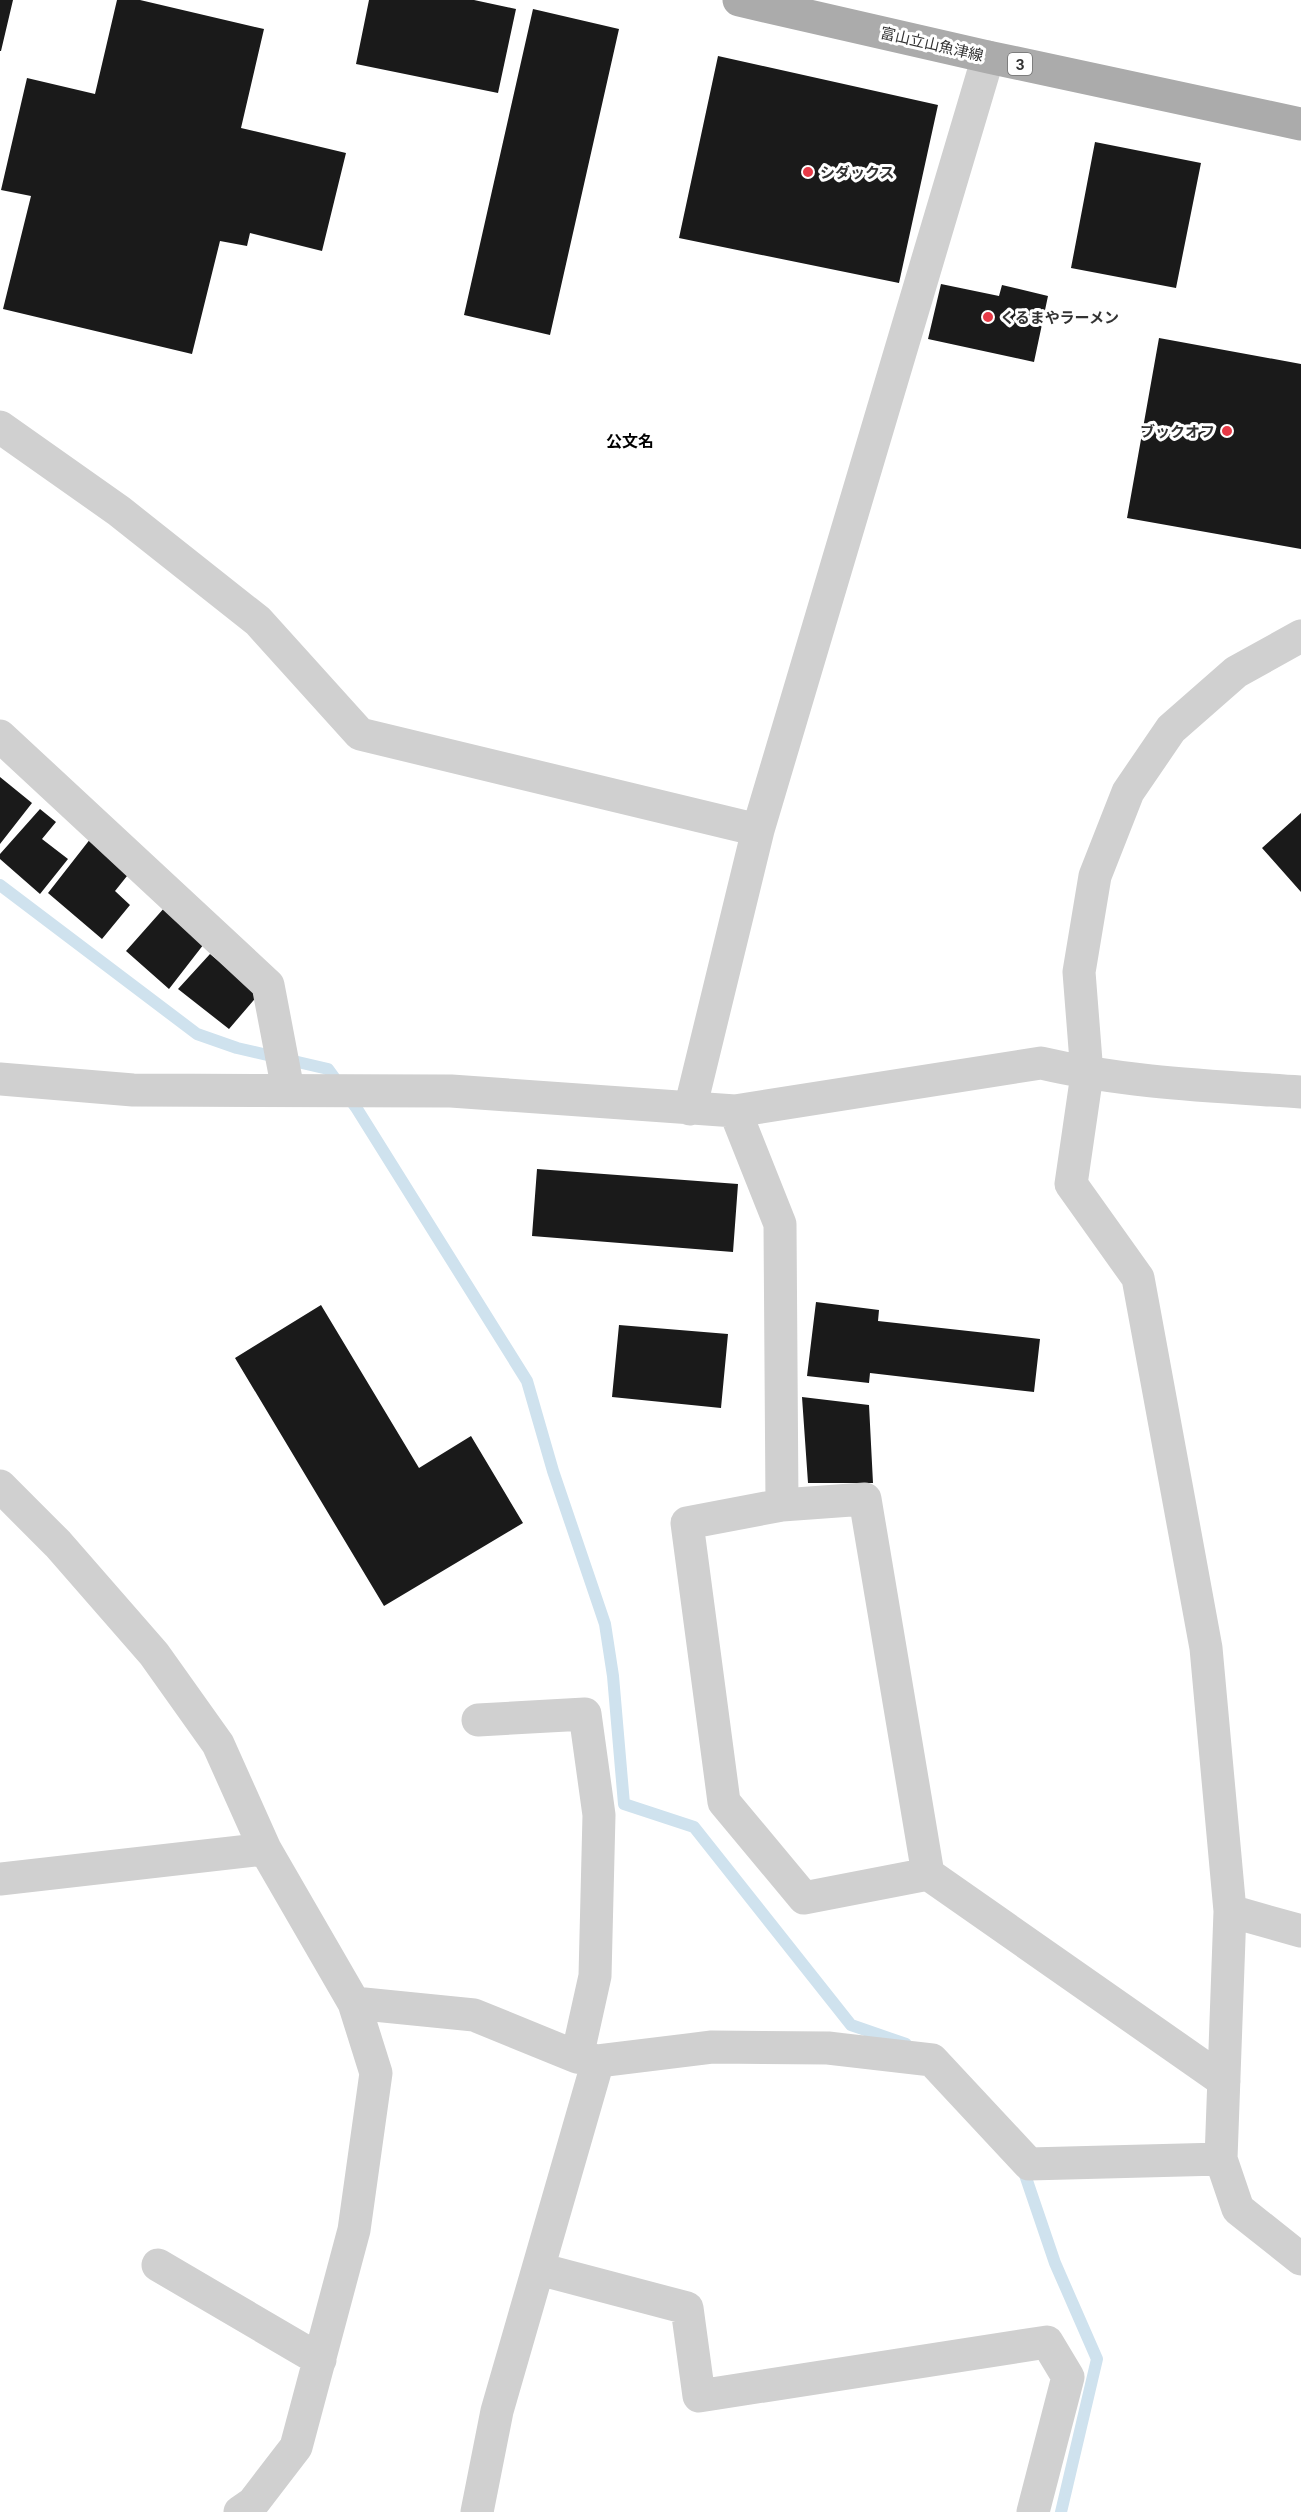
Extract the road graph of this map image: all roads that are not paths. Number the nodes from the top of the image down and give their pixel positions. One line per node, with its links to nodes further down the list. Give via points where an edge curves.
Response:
1 (739, 0): 2 (main road, 富山立山魚津線 / 3)
2 (988, 57): 3 (main road, 富山立山魚津線 / 3); 7 (street)
3 (1301, 124)
4 (0, 427): 7 (street, via 119,512 258,621 360,734)
5 (1301, 636): 8 (street, via 1236,672 1171,729 1128,792 1095,876 1079,972)
6 (0, 736): 10 (street, via 268,985)
7 (758, 830): 12 (street)
8 (1087, 1074): 11 (street); 13 (street, via 1041,1063); 20 (street, via 1071,1184 1138,1278 1206,1648)
9 (0, 1079): 10 (street, via 133,1090)
10 (288, 1090): 12 (street, via 451,1091)
11 (1301, 1092)
12 (690, 1109): 13 (street)
13 (735, 1111): 15 (street, via 780,1224)
14 (0, 1486): 17 (street, via 58,1544 154,1654 218,1744)
15 (782, 1505): 18 (street, via 865,1499); 18 (street, via 687,1523 724,1802 804,1898)
16 (478, 1720): 23 (street, via 585,1713 599,1815 595,1976)
17 (265, 1849): 19 (street); 22 (street)
18 (928, 1874): 24 (street)
19 (0, 1879)
20 (1230, 1911): 21 (street); 24 (street)
21 (1301, 1931)
22 (354, 2003): 23 (street, via 474,2015); 29 (street, via 376,2073 354,2230)
23 (587, 2059): 25 (street, via 712,2047 828,2048 932,2060 1029,2164); 28 (street)
24 (1224, 2081): 25 (street)
25 (1221, 2159): 26 (street, via 1238,2209)
26 (1301, 2259)
27 (158, 2265): 29 (street)
28 (539, 2269): 31 (street, via 497,2411); 32 (street, via 687,2308 699,2396 1047,2342 1068,2377)
29 (320, 2360): 30 (street, via 297,2447)
30 (254, 2509)
31 (477, 2512)
32 (1033, 2512)

